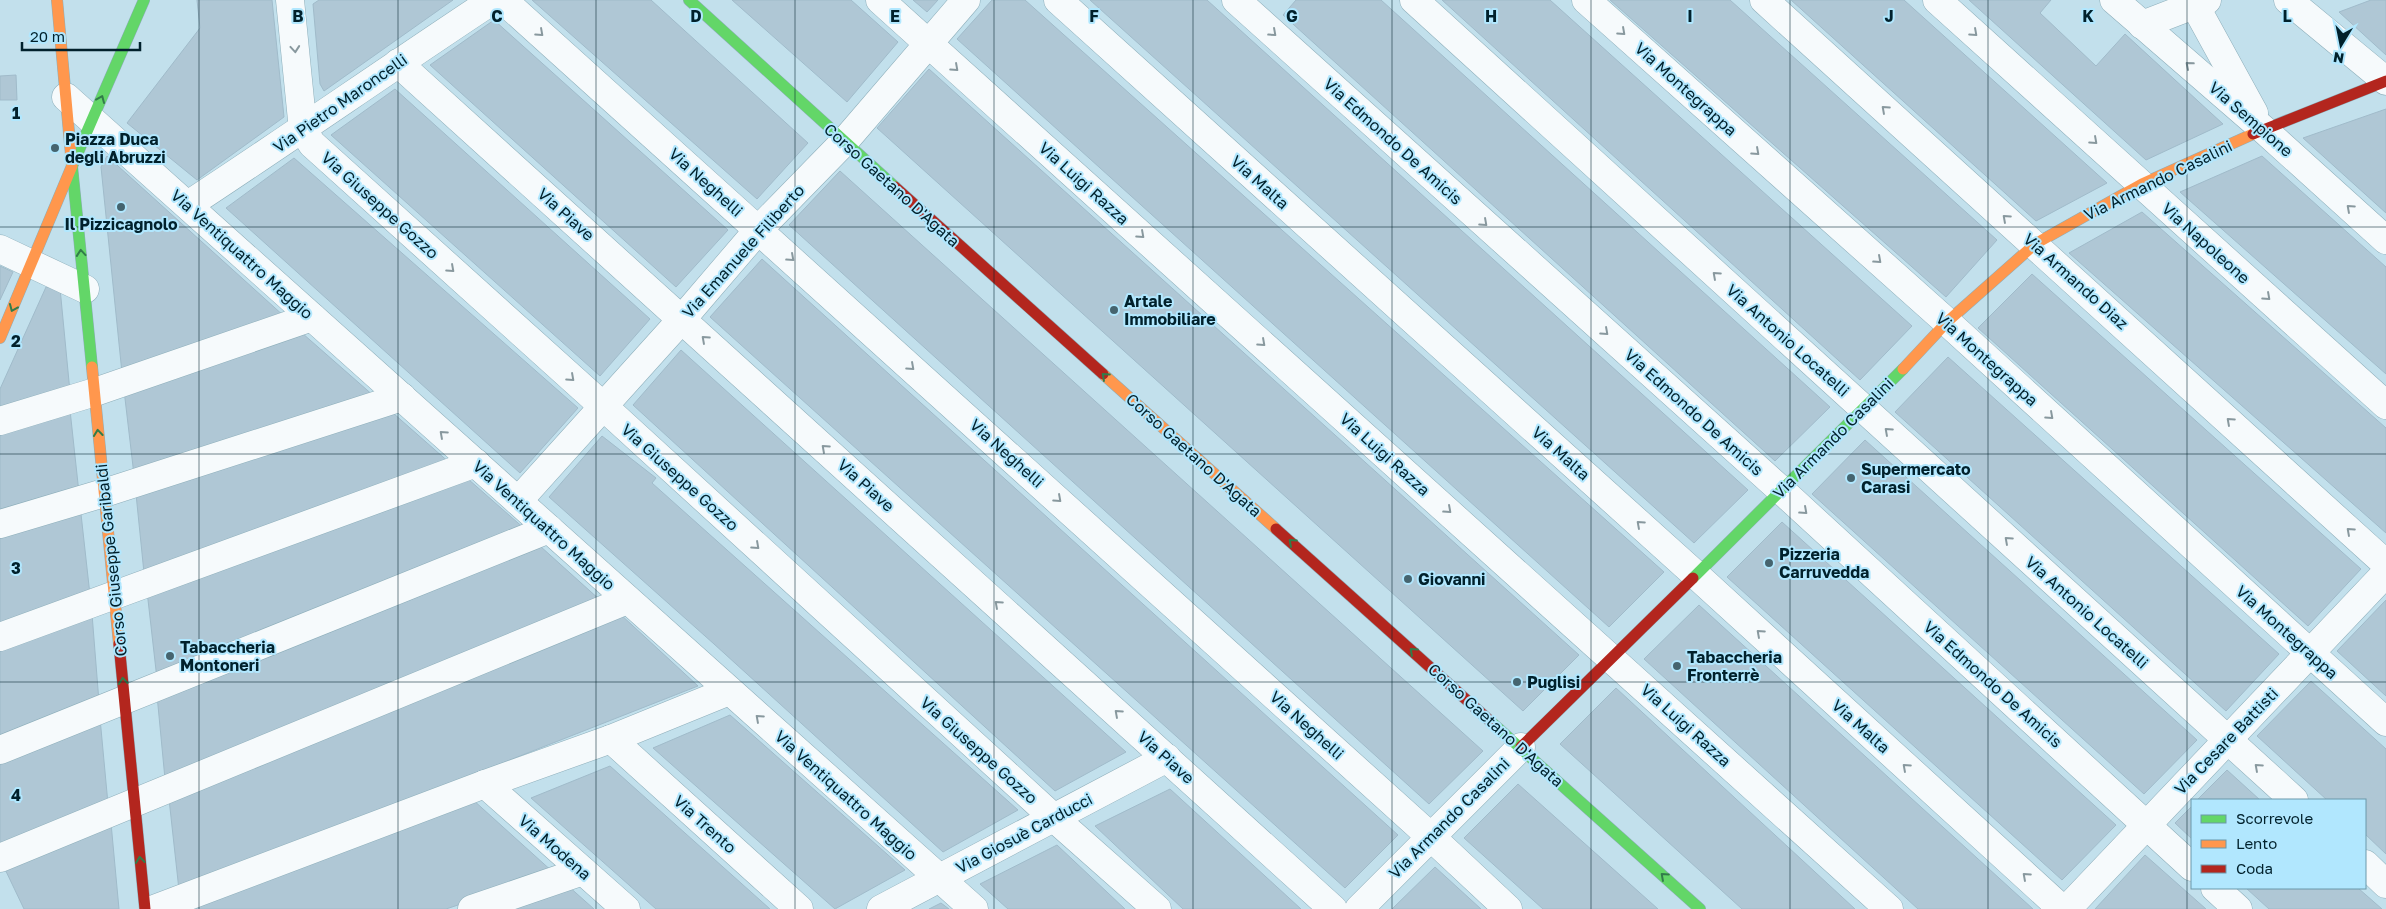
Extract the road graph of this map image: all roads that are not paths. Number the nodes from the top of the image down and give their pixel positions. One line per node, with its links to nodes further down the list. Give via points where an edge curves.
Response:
1 (57, 0): 22 (street, Corso Giuseppe Garibaldi)
2 (144, 0): 23 (street, one-way to 2)
3 (290, 0): 25 (street, one-way to 25)
4 (493, 0): 20 (street, Via Pietro Maroncelli)
5 (503, 0): 30 (street, Via Neghelli, one-way to 30)
6 (689, 0): 26 (street, Corso Gaetano D'Agata)
7 (880, 0): 19 (street, Via Luigi Razza)
8 (966, 0): 19 (street, Via Emanuele Filiberto)
9 (1058, 0): 54 (street, Via Malta, one-way to 9)
10 (1236, 0): 47 (street, Via Edmondo De Amicis, one-way to 47)
11 (1414, 0): 44 (street, Via Antonio Locatelli, one-way to 11)
12 (1586, 0): 38 (street, Via Montegrappa, one-way to 38)
13 (1764, 0): 32 (street, Via Armando Diaz, one-way to 13)
14 (1937, 0): 28 (street, Via Napoleone, one-way to 28)
15 (2114, 0): 18 (street, Via Sempione)
16 (2288, 0): 21 (street)
17 (2198, 2): 18 (street); 24 (street)
18 (2142, 25): 24 (street, Via Sempione, one-way to 18)
19 (929, 44): 26 (street, Via Emanuele Filiberto); 59 (street, Via Luigi Razza, one-way to 59)
20 (398, 62): 25 (street, Via Pietro Maroncelli); 37 (street, Via Piave)
21 (2386, 81): 24 (street, Via Armando Casalini)
22 (66, 97): 23 (street, Via Ventiquattro Maggio); 27 (street, Corso Giuseppe Garibaldi)
23 (92, 120): 27 (street); 29 (street, Via Ventiquattro Maggio)
24 (2263, 129): 28 (street, Via Armando Casalini); 31 (street, Via Sempione, one-way to 24)
25 (303, 130): 29 (street, Via Pietro Maroncelli); 43 (street, Via Giuseppe Gozzo, one-way to 43, via 312,144)
26 (844, 142): 30 (street, Via Emanuele Filiberto); 65 (street, Corso Gaetano D'Agata, one-way to 26)
27 (72, 166): 34 (street); 35 (street, Corso Giuseppe Garibaldi, one-way to 27)
28 (2142, 184): 32 (street, Via Armando Casalini); 42 (street, Via Napoleone, one-way to 42)
29 (188, 205): 36 (street, Via Ventiquattro Maggio)
30 (759, 229): 37 (street, Via Emanuele Filiberto); 73 (street, Via Neghelli, one-way to 73)
31 (2386, 240)
32 (2035, 244): 38 (street, Via Armando Casalini); 52 (street, Via Armando Diaz, one-way to 32)
33 (0, 249): 34 (street)
34 (28, 271): 35 (street); 39 (street, one-way to 39)
35 (84, 289): 40 (street, Corso Giuseppe Garibaldi)
36 (312, 317): 40 (street); 41 (street, Via Ventiquattro Maggio)
37 (682, 318): 43 (street, Via Emanuele Filiberto); 67 (street, Via Piave, one-way to 37)
38 (1947, 322): 44 (street, Via Armando Casalini); 58 (street, Via Montegrappa, one-way to 58)
39 (0, 338)
40 (94, 392): 45 (street); 48 (street, Corso Giuseppe Garibaldi, one-way to 40)
41 (402, 397): 46 (street, Via Ventiquattro Maggio, one-way to 41); 48 (street)
42 (2386, 405)
43 (604, 407): 49 (street, Via Emanuele Filiberto); 71 (street, Via Giuseppe Gozzo, one-way to 71)
44 (1864, 409): 47 (street, Via Armando Casalini); 64 (street, Via Antonio Locatelli, one-way to 44)
45 (0, 420)
46 (476, 463): 49 (street, Via Ventiquattro Maggio); 55 (street)
47 (1781, 490): 54 (street, Via Armando Casalini); 72 (street, Via Edmondo De Amicis, one-way to 72)
48 (104, 494): 50 (street); 55 (street, Corso Giuseppe Garibaldi)
49 (518, 501): 51 (street, Via Ventiquattro Maggio)
50 (0, 524)
51 (549, 529): 56 (street, Via Ventiquattro Maggio); 61 (street)
52 (2386, 564)
53 (2386, 573): 58 (street, Via Cesare Battisti)
54 (1696, 575): 59 (street, Via Armando Casalini); 94 (street, Via Malta, one-way to 54)
55 (114, 595): 57 (street); 61 (street, Corso Giuseppe Garibaldi, one-way to 55)
56 (628, 600): 60 (street, Via Ventiquattro Maggio); 70 (street)
57 (0, 637)
58 (2310, 653): 62 (street, Via Montegrappa); 64 (street, Via Cesare Battisti)
59 (1612, 657): 65 (street, Via Armando Casalini); 93 (street, Via Luigi Razza)
60 (729, 691): 63 (street); 78 (street, Via Ventiquattro Maggio, one-way to 60)
61 (125, 702): 66 (street); 70 (street, Corso Giuseppe Garibaldi)
62 (2386, 722)
63 (612, 739): 68 (street); 85 (street, Via Trento)
64 (2228, 740): 69 (street, Via Antonio Locatelli, one-way to 64); 72 (street, Via Cesare Battisti)
65 (1521, 747): 73 (street, Via Armando Casalini); 92 (street, Corso Gaetano D'Agata, one-way to 65)
66 (0, 750)
67 (1167, 758): 71 (street, Via Giosuè Carducci); 89 (street, Via Piave)
68 (484, 784): 77 (street, Via Modena); 82 (street)
69 (2293, 799)
70 (135, 803): 74 (street); 81 (street, Corso Giuseppe Garibaldi, one-way to 70)
71 (1054, 818): 78 (street, Via Giosuè Carducci); 88 (street, Via Giuseppe Gozzo)
72 (2146, 825): 76 (street, Via Edmondo De Amicis); 95 (street, Via Cesare Battisti)
73 (1431, 837): 90 (street, Via Armando Casalini); 91 (street, Via Neghelli)
74 (0, 858)
75 (2366, 865): 79 (street)
76 (2191, 866)
77 (583, 872): 83 (street); 84 (street, Via Modena)
78 (940, 878): 86 (street, Via Giosuè Carducci); 87 (street, Via Ventiquattro Maggio)
79 (2386, 884)
80 (2216, 889): 96 (street)
81 (145, 909)
82 (154, 909)
83 (472, 909)
84 (626, 909)
85 (799, 909)
86 (881, 909)
87 (974, 909)
88 (1157, 909)
89 (1334, 909)
90 (1359, 909)
91 (1508, 909)
92 (1700, 909)
93 (1889, 909)
94 (2062, 909)
95 (2067, 909)
96 (2238, 909)

